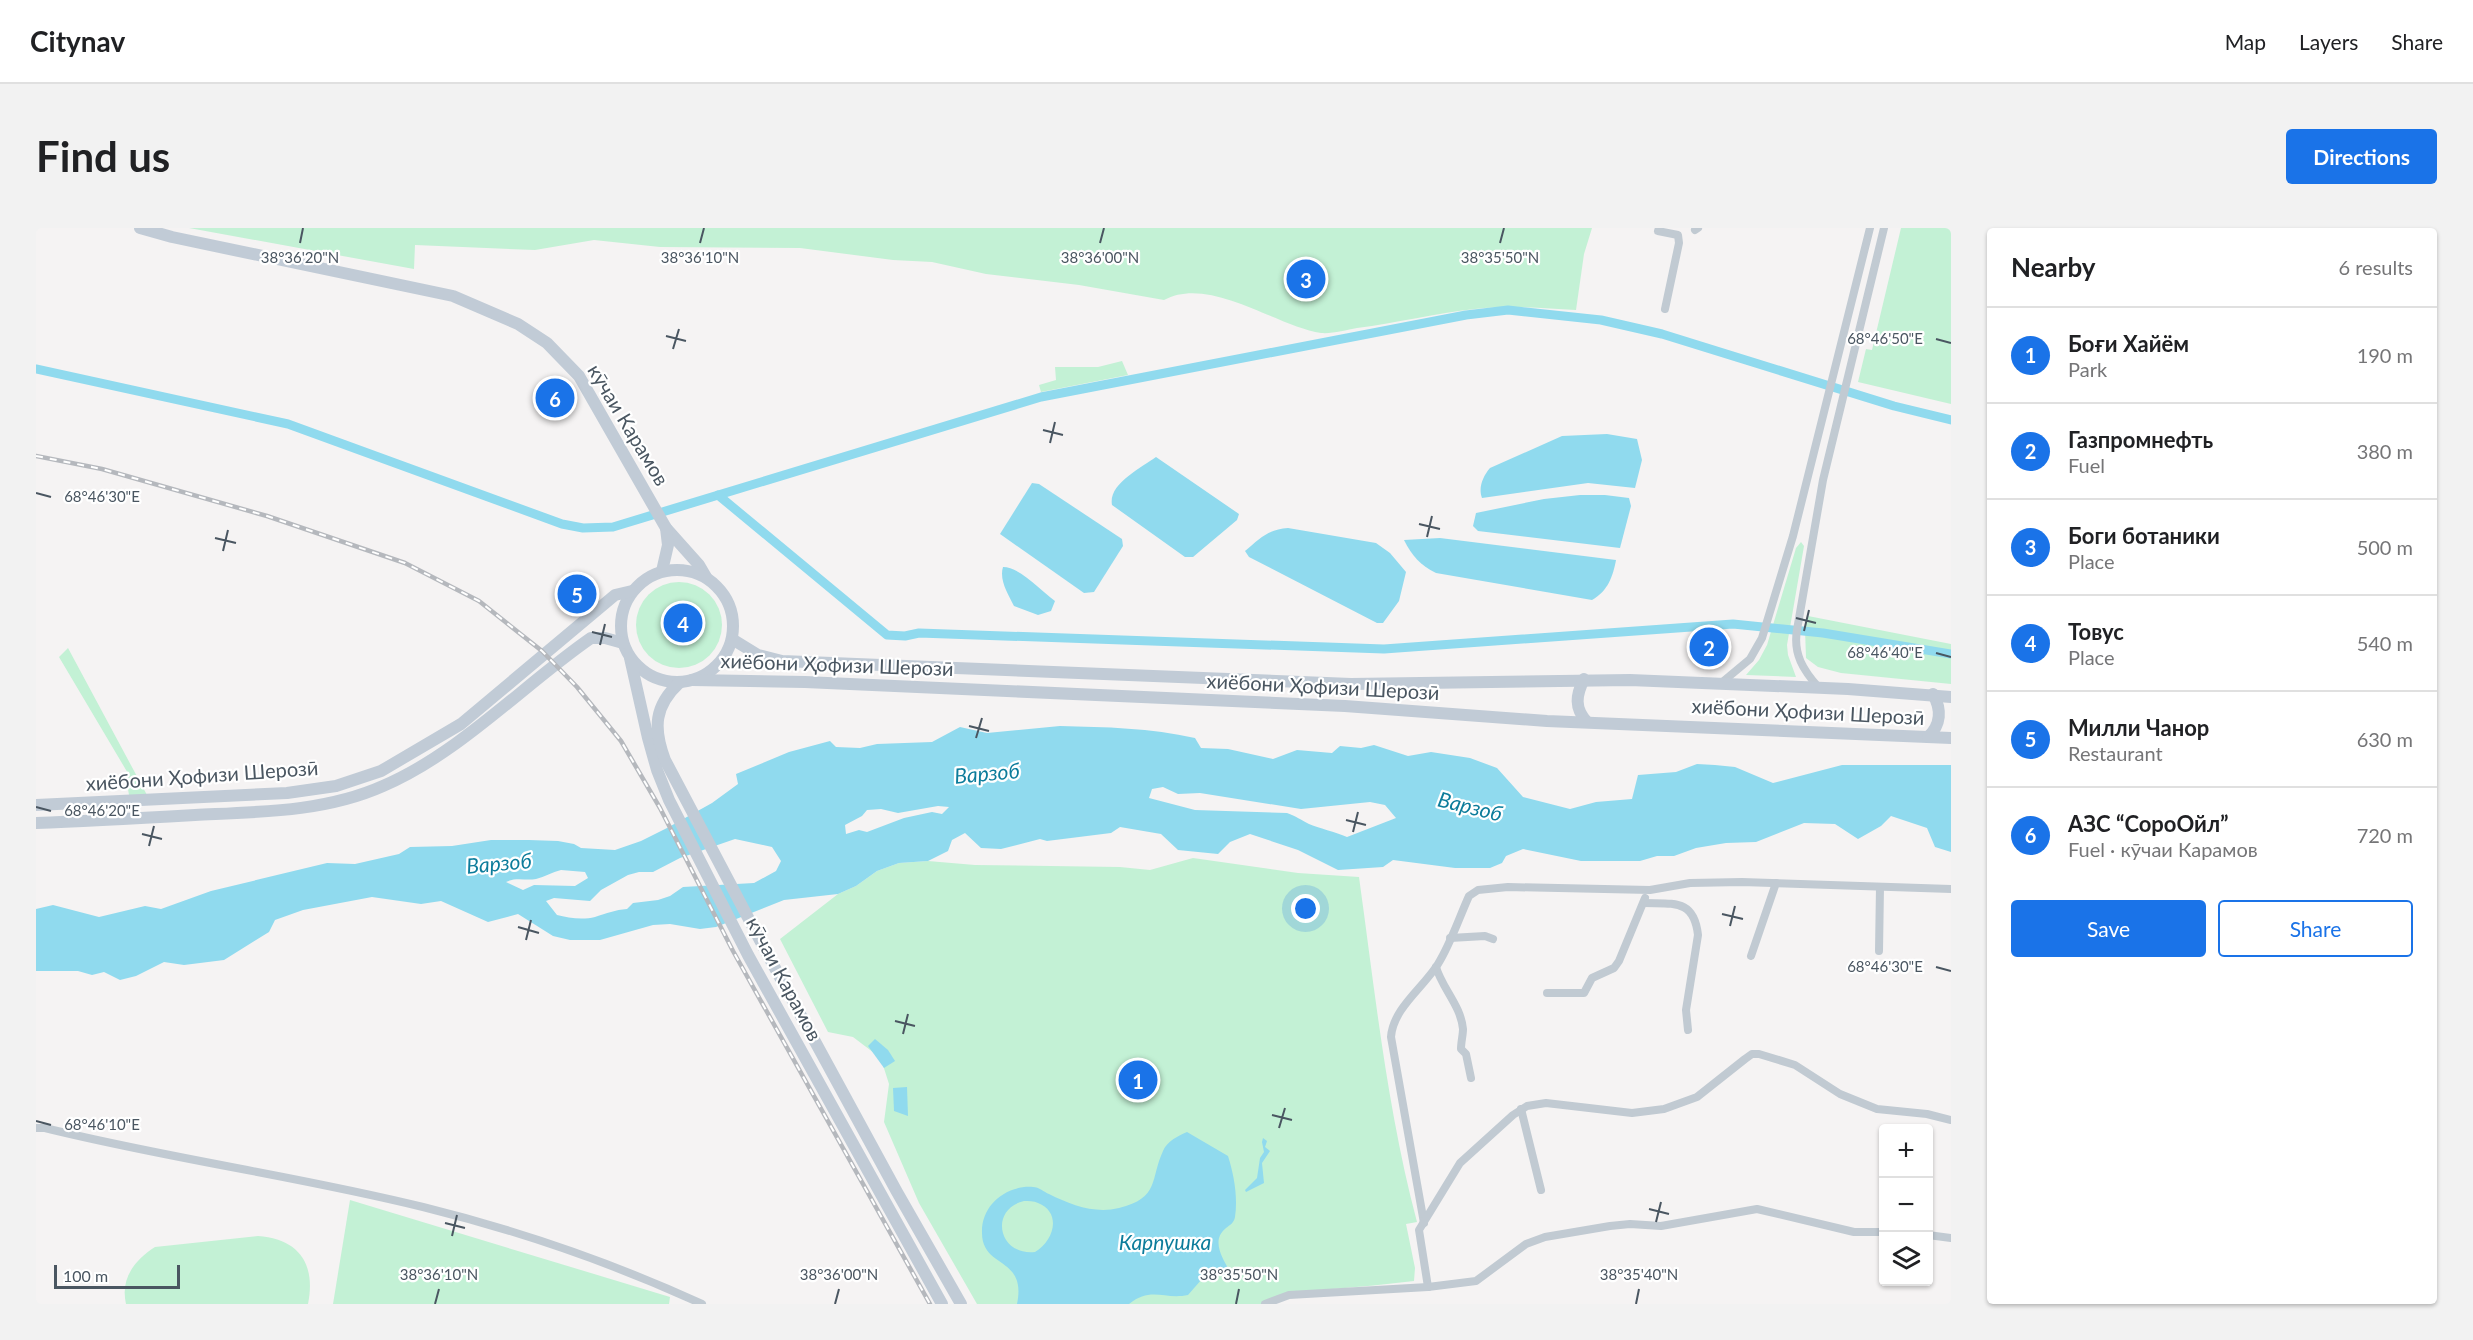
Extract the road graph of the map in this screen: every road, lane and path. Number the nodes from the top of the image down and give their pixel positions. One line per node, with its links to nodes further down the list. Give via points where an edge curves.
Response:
1 (140, 228): 6 (main road, кӯчаи Карамов, via 453,296 518,324 547,343 579,376)
2 (1870, 228): 7 (street)
3 (1884, 228): 8 (street, via 1847,372)
4 (1659, 229): 5 (street, via 1678,235 1679,243)
5 (1665, 309)
6 (666, 528): 9 (main road, кӯчаи Карамов, via 668,545); 10 (main road, кӯчаи Карамов)
7 (1793, 536): 8 (street); 17 (street, via 1757,650)
8 (1811, 540): 18 (street, via 1795,644 1801,666)
9 (662, 571): 10 (main road, via 692,571); 11 (main road, хиёбони Ҳофизи Шерозӣ)
10 (706, 577): 12 (main road, хиёбони Ҳофизи Шерозӣ, via 722,592 731,610)
11 (632, 591): 13 (main road, хиёбони Ҳофизи Шерозӣ, via 622,611); 24 (main road, хиёбони Ҳофизи Шерозӣ, via 615,595 461,724 381,771 336,786)
12 (732, 639): 15 (main road, хиёбони Ҳофизи Шерозӣ, via 758,655 782,661 1351,684); 16 (main road, хиёбони Ҳофизи Шерозӣ, via 718,665)
13 (623, 643): 14 (main road, хиёбони Ҳофизи Шерозӣ); 26 (main road, хиёбони Ҳофизи Шерозӣ, via 591,638 430,760 384,786 341,801)
14 (630, 658): 16 (main road, хиёбони Ҳофизи Шерозӣ, via 644,672 661,680); 51 (main road, кӯчаи Карамов, via 648,738 669,800 748,955)
15 (1584, 679): 17 (main road, хиёбони Ҳофизи Шерозӣ); 21 (main road, via 1577,703)
16 (686, 681): 21 (main road, хиёбони Ҳофизи Шерозӣ, via 828,683 1333,705); 52 (main road, кӯчаи Карамов, via 666,697 658,716 656,727 665,760)
17 (1720, 684): 18 (main road, хиёбони Ҳофизи Шерозӣ)
18 (1819, 688): 19 (main road, хиёбони Ҳофизи Шерозӣ)
19 (1933, 694): 20 (main road, хиёбони Ҳофизи Шерозӣ); 22 (main road, via 1939,716)
20 (1951, 697)
21 (1587, 722): 22 (main road, хиёбони Ҳофизи Шерозӣ)
22 (1928, 737): 23 (main road, хиёбони Ҳофизи Шерозӣ)
23 (1951, 738)
24 (248, 795): 25 (main road, хиёбони Ҳофизи Шерозӣ); 26 (main road)
25 (36, 805)
26 (248, 812): 27 (main road, хиёбони Ҳофизи Шерозӣ)
27 (36, 823)
28 (1776, 883): 29 (street); 30 (street, via 1690,884); 36 (street)
29 (1880, 887): 31 (street); 35 (street)
30 (1645, 890): 32 (street); 33 (street, via 1478,890 1469,896)
31 (1951, 890)
32 (1644, 903): 38 (street, via 1614,968 1592,978 1584,993); 39 (street, via 1686,906 1697,928 1686,1010)
33 (1450, 938): 34 (street); 37 (street)
34 (1493, 939)
35 (1879, 951)
36 (1751, 956)
37 (1436, 967): 40 (street, via 1463,1030 1461,1048); 45 (street, via 1405,1007 1391,1037)
38 (1547, 993)
39 (1688, 1030)
40 (1471, 1078)
41 (1521, 1109): 42 (street, via 1546,1103 1632,1113 1664,1109 1697,1097 1752,1054 1759,1054 1795,1065 1840,1094 1877,1109); 44 (street); 45 (street, via 1460,1163)
42 (1951, 1120)
43 (36, 1128): 50 (street, via 425,1208 649,1280)
44 (1541, 1190)
45 (1424, 1223): 49 (street, via 1419,1230)
46 (1879, 1232): 49 (street, via 1854,1232 1758,1209 1661,1226 1610,1226 1545,1237 1518,1249 1476,1281)
47 (1933, 1236): 48 (street)
48 (1951, 1238)
49 (1428, 1287): 53 (street, via 1289,1295)
50 (702, 1304)
51 (942, 1304)
52 (961, 1304)
53 (1265, 1304)

